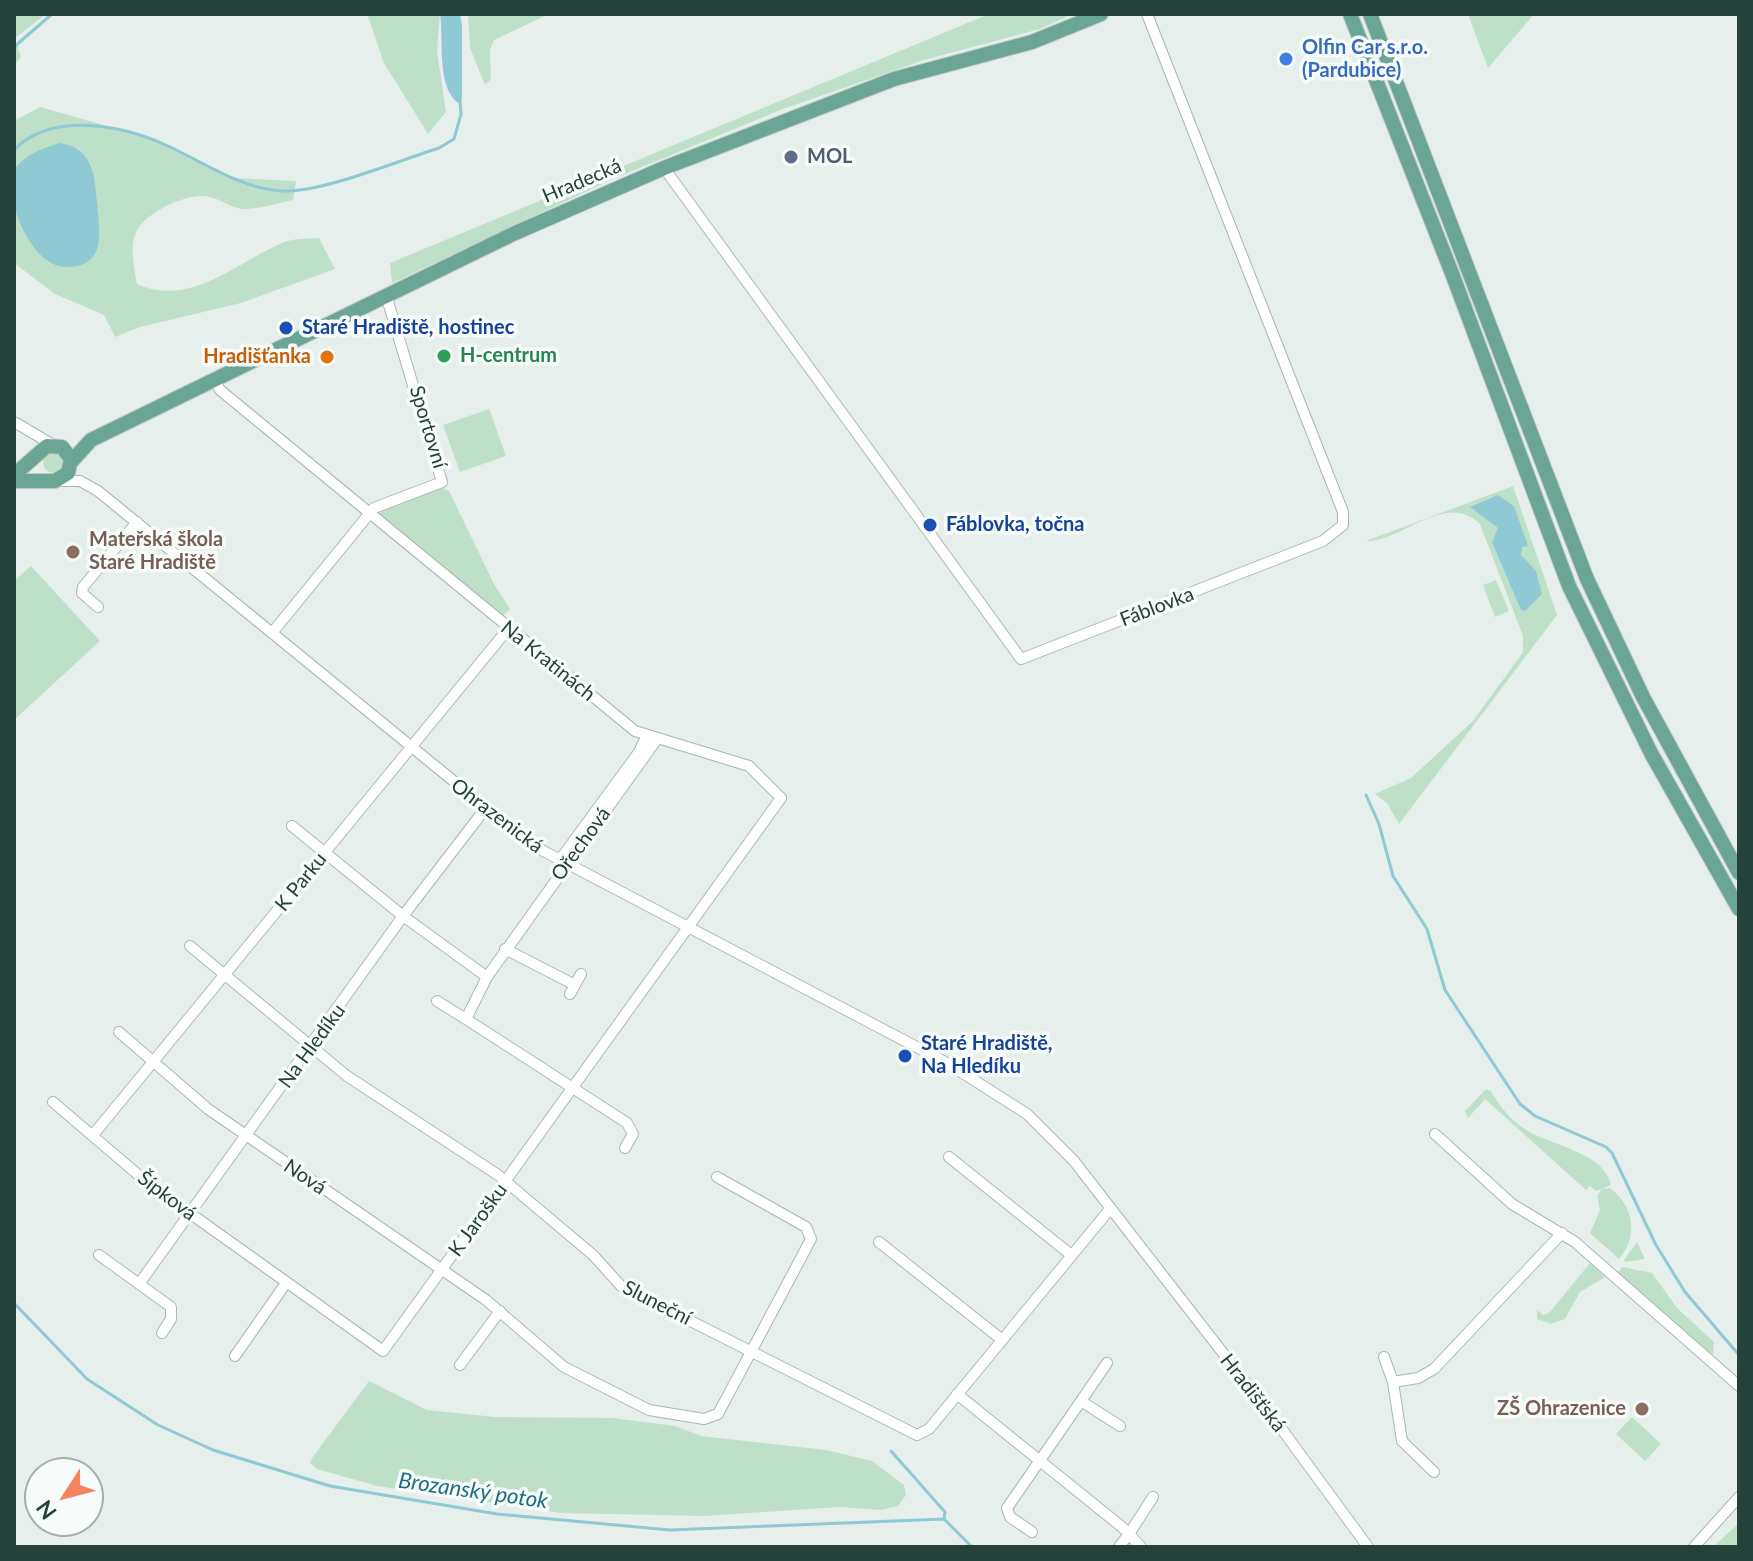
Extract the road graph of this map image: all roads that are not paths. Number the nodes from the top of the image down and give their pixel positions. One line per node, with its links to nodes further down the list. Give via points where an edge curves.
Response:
1 (1101, 14): 5 (main road, Hradecká, via 1032,42 894,79)
2 (1147, 14): 5 (street, Fáblovka, via 1344,520 1341,529 1323,541 1021,659)
3 (1350, 14): 28 (main road, via 1569,586 1651,753)
4 (1370, 14): 27 (main road, via 1587,579 1643,697)
5 (664, 168): 6 (main road, Hradecká)
6 (386, 295): 7 (main road, Hradecká); 16 (street, Sportovní, via 443,480)
7 (214, 380): 9 (main road, Hradecká); 16 (street, Na Kratinách)
8 (15, 422): 10 (street); 11 (street, via 34,443)
9 (99, 435): 10 (main road, Hradecká); 12 (main road, Hradecká, via 80,448)
10 (56, 445): 11 (main road); 12 (main road, via 66,451)
11 (37, 455): 13 (main road); 14 (main road, via 37,471)
12 (71, 464): 14 (main road, via 66,476); 15 (street, Ohrazenická)
13 (14, 478): 14 (main road)
14 (53, 481): 15 (street, Ohrazenická, via 77,480)
15 (98, 491): 17 (street, Ohrazenická)
16 (369, 513): 19 (street, Na Kratinách); 20 (street)
17 (137, 522): 18 (street, via 83,587 82,593); 20 (street, Ohrazenická)
18 (98, 607)
19 (508, 629): 21 (street, Na Kratinách); 22 (street, K Parku)
20 (272, 633): 22 (street, Ohrazenická)
21 (651, 738): 26 (street, Ořechová); 30 (street, Na Kratinách, via 749,766 781,798)
22 (410, 747): 23 (street, Ohrazenická); 25 (street, K Parku)
23 (485, 809): 26 (street, Ohrazenická); 29 (street, Na Hledíku)
24 (292, 826): 25 (street)
25 (325, 853): 29 (street); 34 (street, K Parku)
26 (562, 863): 30 (street, Ohrazenická); 32 (street, Ořechová)
27 (1739, 873)
28 (1739, 909)
29 (403, 916): 35 (street); 39 (street, Na Hledíku)
30 (688, 929): 41 (street, K Jarošku); 50 (street, Ohrazenická, via 1006,1099 1042,1127)
31 (190, 946): 34 (street, Sluneční)
32 (505, 949): 33 (street, via 573,990); 35 (street, Ořechová)
33 (581, 974)
34 (226, 976): 39 (street, Sluneční); 40 (street, K Parku)
35 (487, 977): 37 (street, Ořechová)
36 (437, 1001): 37 (street)
37 (466, 1019): 41 (street)
38 (119, 1032): 40 (street, Nová)
39 (311, 1048): 45 (street, Na Hledíku); 49 (street, Sluneční)
40 (154, 1061): 44 (street, K Parku); 45 (street, Nová)
41 (574, 1088): 46 (street, via 631,1126 633,1134); 49 (street, K Jarošku)
42 (53, 1102): 44 (street, Šípková)
43 (1435, 1134): 52 (street, via 1512,1204)
44 (93, 1135): 51 (street, Šípková)
45 (246, 1136): 51 (street, Na Hledíku); 56 (street, Nová)
46 (625, 1148)
47 (949, 1157): 54 (street)
48 (717, 1177): 63 (street, via 812,1234)
49 (506, 1182): 56 (street, K Jarošku); 63 (street, Sluneční, via 593,1255 621,1286)
50 (1110, 1209): 54 (street, Sluneční); 81 (street, Hradišťská)
51 (190, 1214): 57 (street, Šípková); 58 (street, Na Hledíku)
52 (1562, 1233): 68 (street, via 1446,1359 1418,1378); 69 (street)
53 (879, 1242): 61 (street)
54 (1070, 1254): 61 (street, Sluneční)
55 (99, 1255): 58 (street)
56 (442, 1270): 59 (street, Nová); 62 (street, K Jarošku)
57 (286, 1283): 62 (street, Šípková); 64 (street)
58 (139, 1284): 60 (street, via 171,1307)
59 (500, 1311): 63 (street, Nová, via 564,1367 656,1412 714,1417); 67 (street)
60 (162, 1333)
61 (1001, 1339): 70 (street, Sluneční)
62 (383, 1351)
63 (752, 1352): 70 (street, Sluneční, via 917,1435 929,1429)
64 (235, 1356)
65 (1384, 1357): 68 (street)
66 (1107, 1363): 71 (street)
67 (460, 1365)
68 (1393, 1382): 74 (street, via 1402,1441)
69 (1739, 1386)
70 (957, 1394): 73 (street)
71 (1081, 1401): 72 (street); 73 (street)
72 (1120, 1426)
73 (1041, 1460): 77 (street, via 1006,1511); 78 (street)
74 (1434, 1472)
75 (1153, 1497): 78 (street)
76 (1739, 1497): 82 (street)
77 (1032, 1532)
78 (1129, 1534): 79 (street); 80 (street)
79 (1119, 1547)
80 (1141, 1547)
81 (1368, 1547)
82 (1694, 1547)

